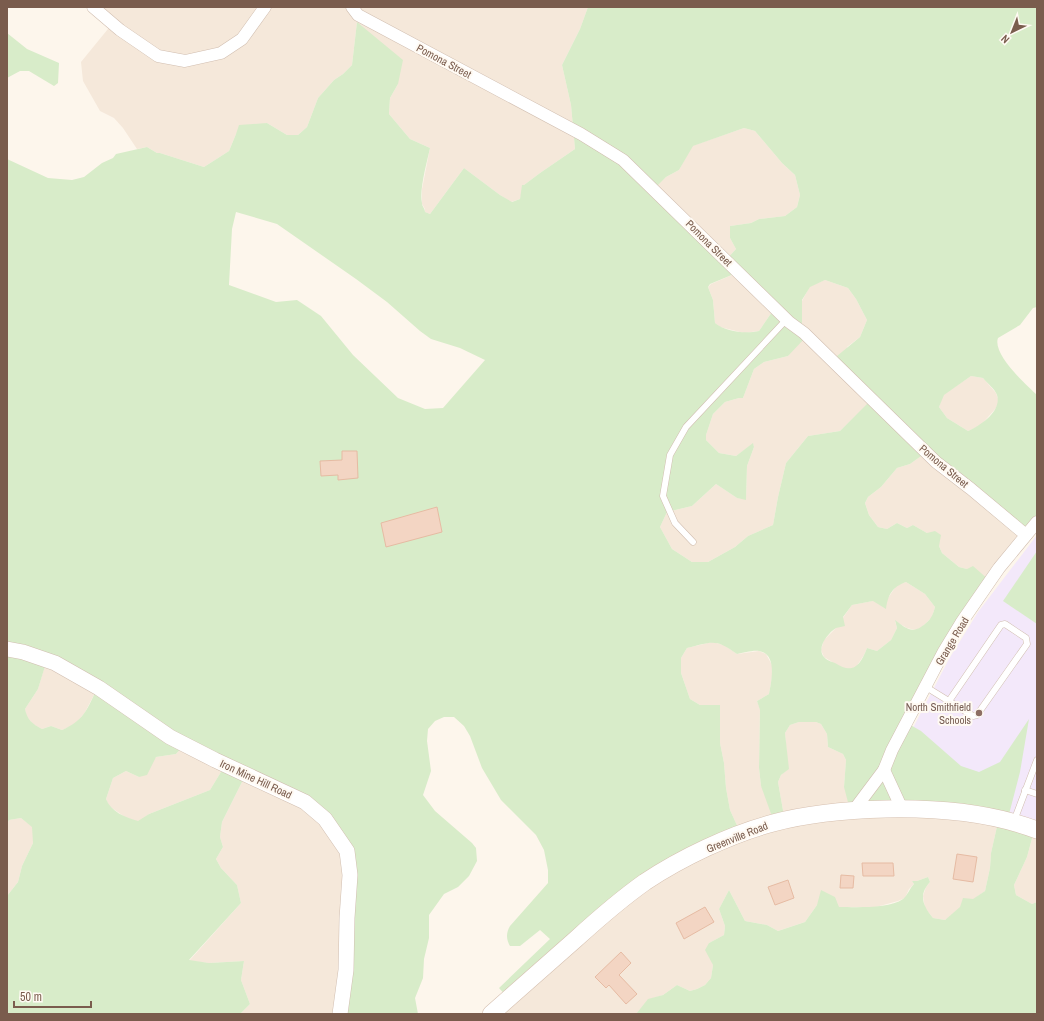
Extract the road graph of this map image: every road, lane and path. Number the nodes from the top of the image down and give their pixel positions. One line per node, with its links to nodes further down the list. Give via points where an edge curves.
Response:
1 (93, 7): 2 (street, via 120,30 158,56 185,61 221,53 242,39)
2 (265, 7)
3 (352, 7): 4 (street, Pomona Street, via 358,14 581,134 623,160)
4 (786, 320): 6 (street, Pomona Street, via 804,333 936,462); 7 (lane, via 686,427 670,454 663,496 675,523)
5 (1037, 522): 6 (street, Grange Road)
6 (1026, 535): 9 (street, Grange Road, via 999,568 961,623)
7 (693, 542)
8 (7, 649): 19 (street, Iron Mine Hill Road, via 55,663 99,688 170,737 305,802 325,819 347,851 350,875 346,970)
9 (926, 687): 10 (lane); 12 (street, Grange Road)
10 (949, 701): 10 (lane, via 973,716 977,715 1027,644 1026,638 1005,624 1001,625)
11 (1037, 760): 13 (lane)
12 (884, 770): 15 (street); 16 (street, Grange Road)
13 (1025, 790): 14 (lane); 17 (lane)
14 (1037, 794)
15 (902, 809): 16 (main road, Greenville Road); 17 (main road, Greenville Road, via 935,809)
16 (854, 810): 20 (main road, Greenville Road, via 809,815 772,823 729,838 682,860 645,882 599,919)
17 (1014, 822): 18 (main road, Greenville Road)
18 (1037, 830)
19 (340, 1014)
20 (491, 1014)

